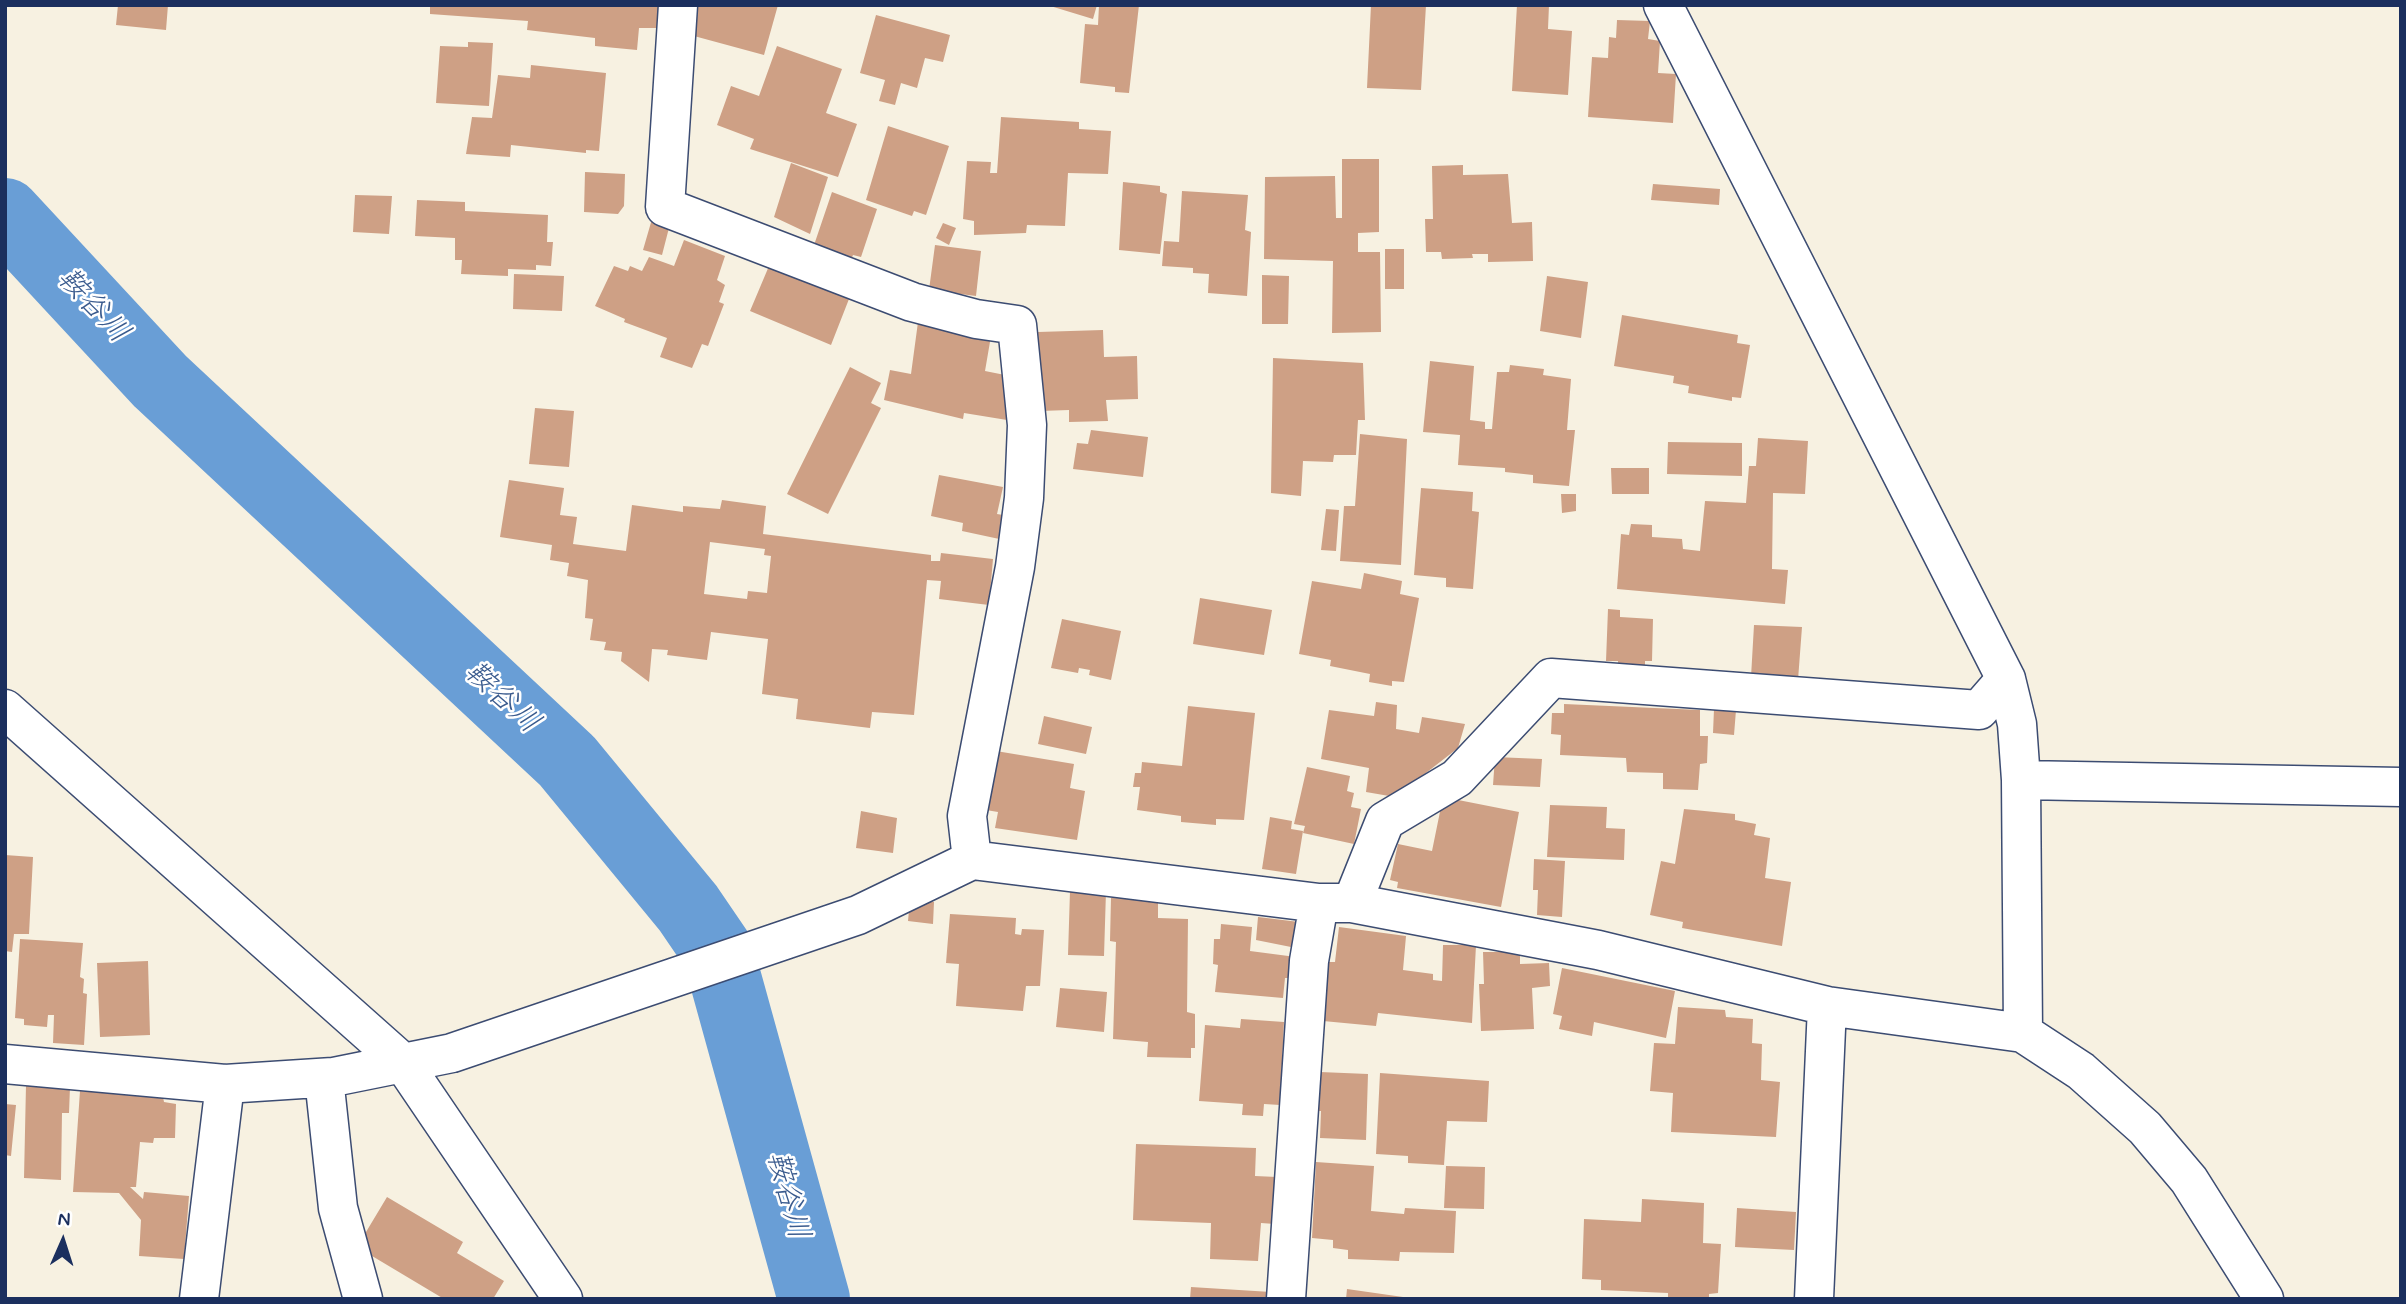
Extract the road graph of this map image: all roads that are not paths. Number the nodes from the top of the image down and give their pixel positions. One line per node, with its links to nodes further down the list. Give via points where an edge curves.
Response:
1 (678, 5): 7 (street, via 665,206 912,302 1017,325 1027,425 1024,498 967,816)
2 (1663, 5): 3 (street)
3 (2006, 679): 5 (street, via 2017,724); 8 (street, via 1979,710 1551,678 1457,778 1385,821)
4 (5, 709): 11 (street)
5 (2021, 780): 6 (street); 10 (street)
6 (2401, 787)
7 (972, 860): 8 (street); 11 (street, via 858,915 452,1053)
8 (1335, 903): 9 (street, via 1598,950); 18 (street, via 1310,961)
9 (1827, 1006): 10 (street); 19 (street)
10 (2023, 1033): 20 (street, via 2081,1071 2145,1128 2189,1180)
11 (403, 1063): 13 (street); 17 (street)
12 (5, 1064): 14 (street)
13 (324, 1078): 14 (street); 16 (street, via 338,1208)
14 (225, 1084): 15 (street)
15 (198, 1299)
16 (362, 1299)
17 (563, 1299)
18 (1286, 1299)
19 (1814, 1299)
20 (2264, 1299)

